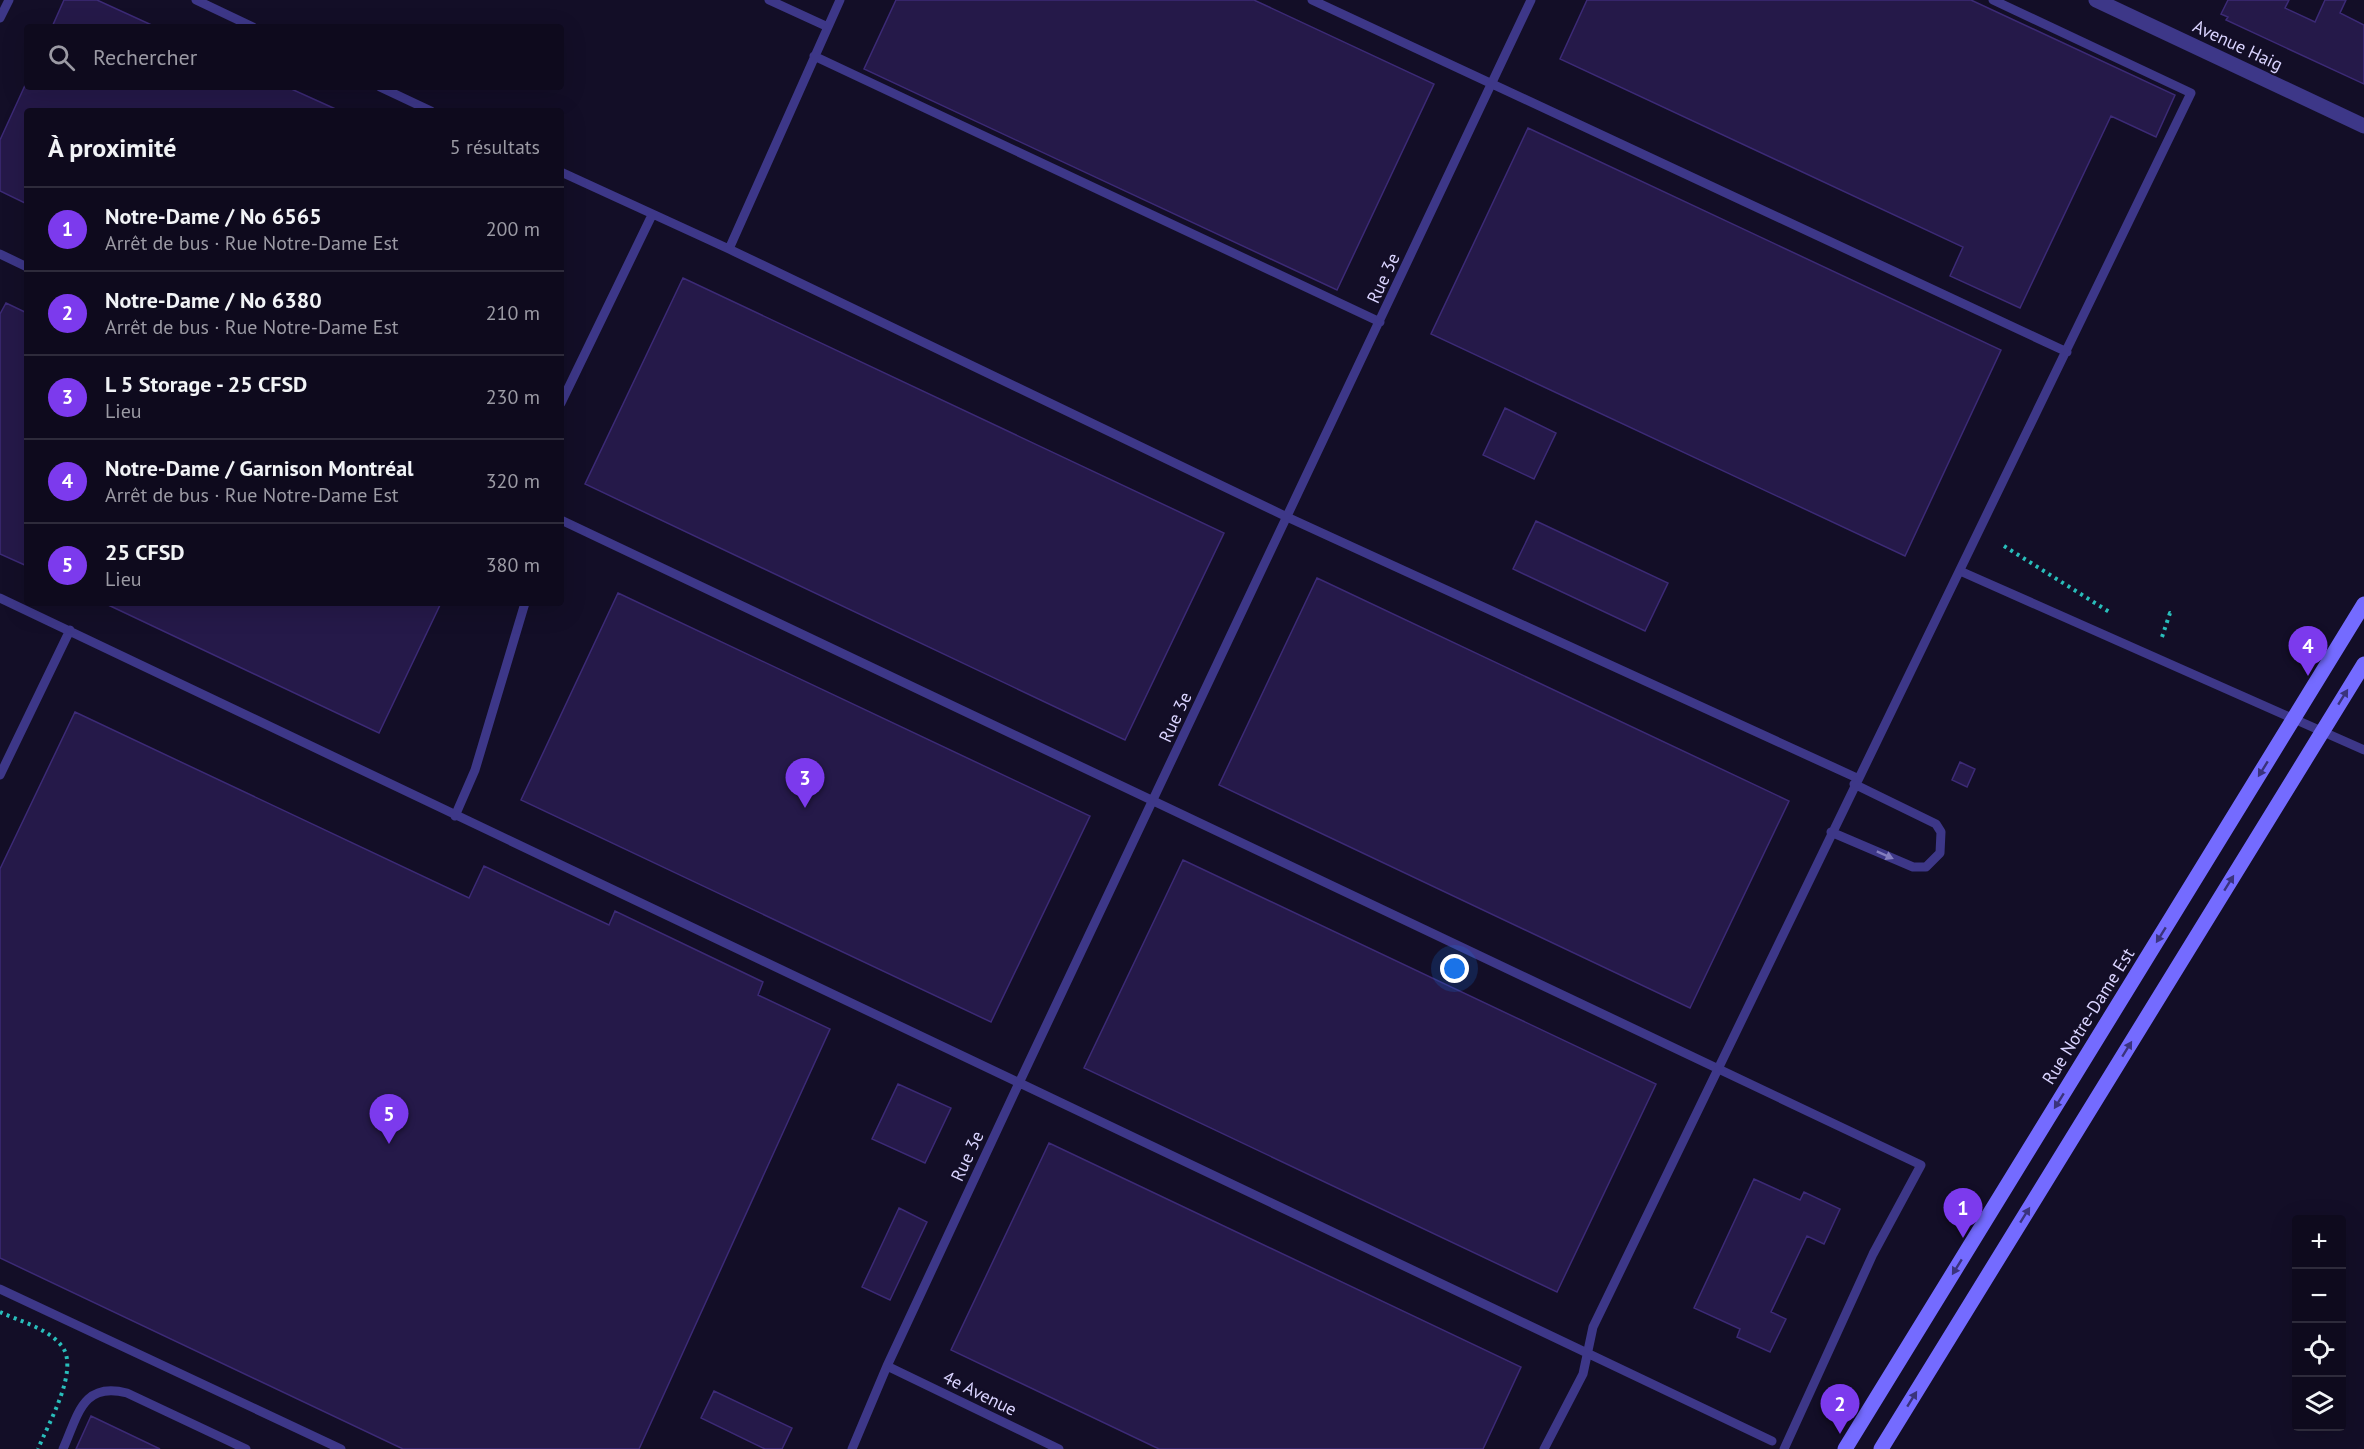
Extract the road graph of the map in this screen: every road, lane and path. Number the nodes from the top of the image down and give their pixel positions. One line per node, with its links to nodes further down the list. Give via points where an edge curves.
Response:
1 (9, 0): 9 (lane)
2 (196, 0): 10 (lane)
3 (769, 0): 11 (lane)
4 (840, 0): 11 (lane)
5 (1312, 0): 13 (lane)
6 (1531, 0): 13 (lane, Rue 3e)
7 (1994, 0): 23 (lane, via 2191,93)
8 (2096, 0): 16 (street, Avenue Haig)
9 (0, 18)
10 (247, 24)
11 (828, 27): 12 (lane)
12 (814, 56): 19 (lane); 22 (lane)
13 (1492, 85): 22 (lane, Rue 3e); 23 (lane)
14 (386, 90): 15 (lane)
15 (425, 108)
16 (2364, 126)
17 (564, 173): 18 (lane)
18 (652, 215): 19 (lane); 24 (lane)
19 (729, 249): 25 (lane)
20 (0, 255): 21 (lane)
21 (24, 266)
22 (1380, 322): 25 (lane, Rue 3e)
23 (2067, 352): 28 (lane)
24 (564, 397)
25 (1287, 518): 41 (lane); 42 (lane, Rue 3e)
26 (564, 521): 42 (lane)
27 (2004, 546): 32 (path)
28 (1960, 571): 37 (lane); 41 (lane)
29 (0, 598): 34 (lane)
30 (2364, 604): 37 (main road, Rue Notre-Dame Est)
31 (524, 606): 43 (lane, via 474,770)
32 (2111, 613)
33 (2172, 614): 35 (path)
34 (70, 630): 40 (lane); 43 (lane)
35 (2162, 637)
36 (2364, 664): 38 (main road, one-way to 36)
37 (2294, 719): 38 (lane); 60 (main road, Rue Notre-Dame Est, one-way to 60)
38 (2322, 731): 39 (lane); 61 (main road, one-way to 38)
39 (2364, 750)
40 (0, 775)
41 (1856, 781): 44 (lane); 44 (lane, one-way to 41, via 1913,867 1926,867 1940,852 1941,832 1936,824)
42 (1153, 801): 45 (lane); 46 (lane, Rue 3e)
43 (455, 816): 46 (lane)
44 (1831, 832): 45 (lane)
45 (1719, 1069): 49 (lane, via 1593,1327); 59 (lane, via 1921,1165 1873,1254)
46 (1019, 1083): 49 (lane); 50 (lane, Rue 3e)
47 (0, 1289): 55 (lane)
48 (0, 1312): 52 (path, via 55,1339 67,1354 68,1375)
49 (1587, 1353): 51 (lane); 58 (lane, via 1583,1374)
50 (887, 1366): 56 (lane, Rue 3e); 57 (lane, 4e Avenue)
51 (1772, 1441)
52 (38, 1449)
53 (63, 1449): 54 (lane, via 89,1396 112,1389)
54 (246, 1449)
55 (341, 1449)
56 (852, 1449)
57 (1059, 1449)
58 (1544, 1449)
59 (1784, 1449)
60 (1845, 1449)
61 (1881, 1449)

